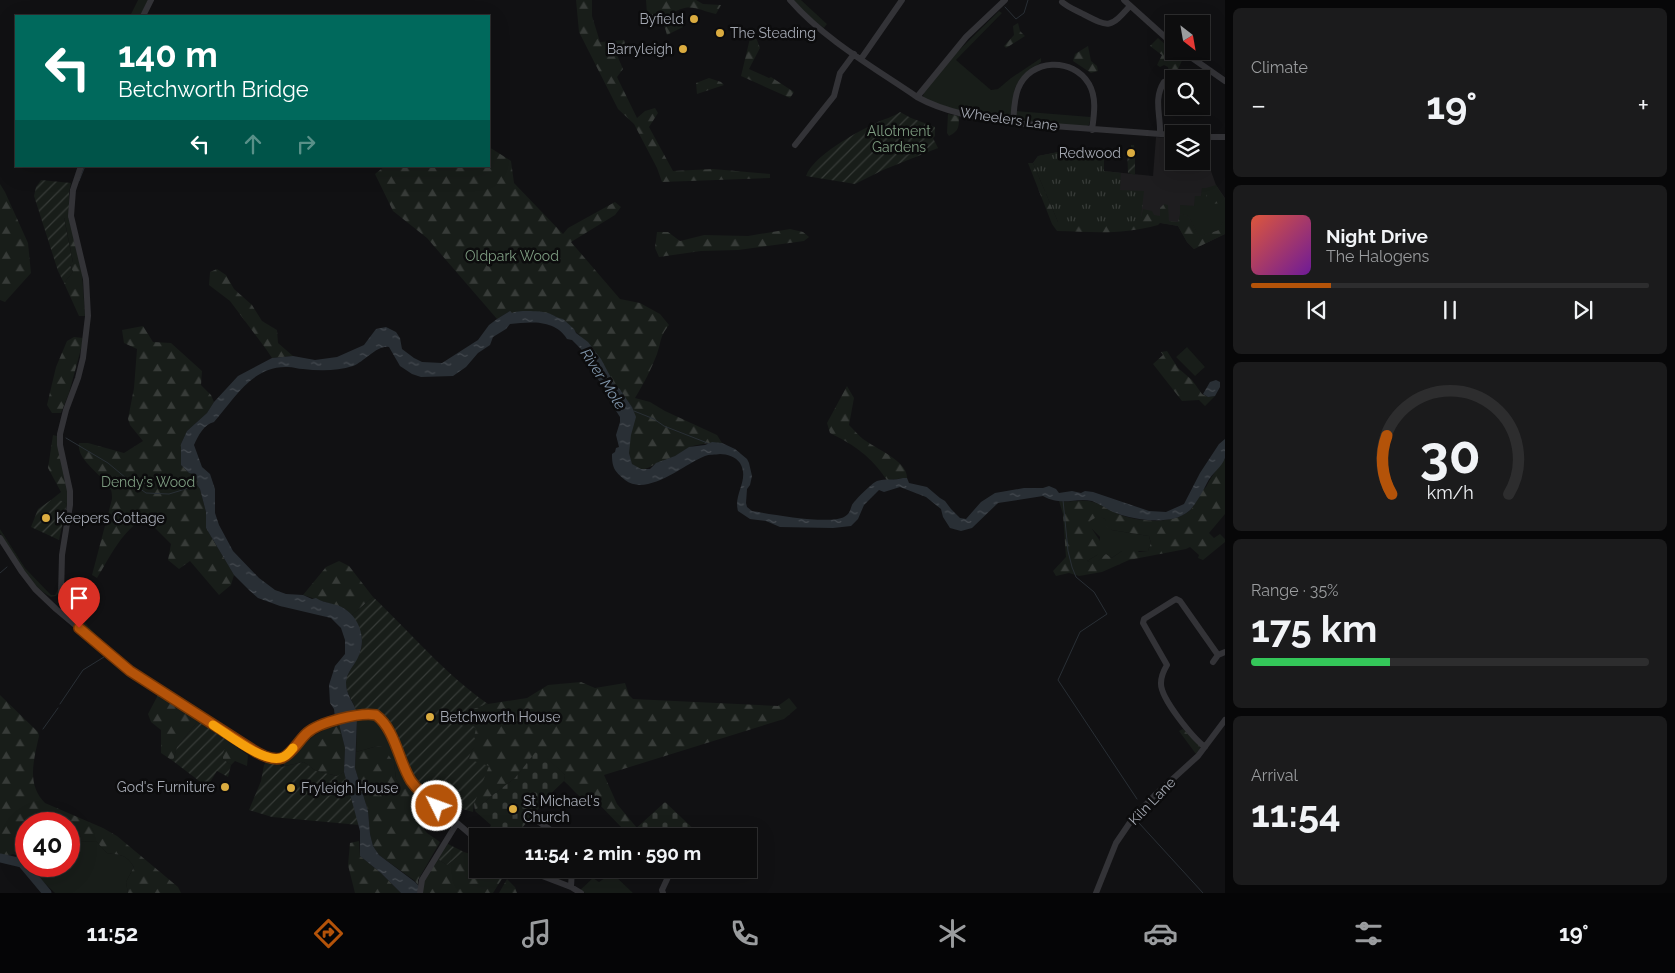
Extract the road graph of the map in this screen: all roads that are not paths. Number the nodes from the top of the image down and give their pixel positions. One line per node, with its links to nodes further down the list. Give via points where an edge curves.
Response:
1 (151, 0): 8 (street)
2 (790, 0): 10 (street, Wheelers Lane, via 815,25)
3 (902, 0): 11 (street)
4 (1005, 0): 15 (street, via 966,37)
5 (1124, 0): 7 (street)
6 (1062, 2): 7 (street, via 1105,24 1118,20)
7 (1130, 6): 9 (street)
8 (143, 15)
9 (1165, 37)
10 (854, 54): 11 (street, Wheelers Lane); 22 (street, via 840,73 834,96)
11 (861, 59): 15 (street, Wheelers Lane)
12 (1195, 60): 13 (street)
13 (1225, 81)
14 (1164, 82): 18 (street, via 1157,100)
15 (917, 97): 16 (street, Wheelers Lane, via 947,110)
16 (1013, 123): 17 (street, Wheelers Lane); 17 (street, via 1022,82 1035,69 1054,64 1073,68 1089,85 1094,96)
17 (1092, 130): 18 (street, Wheelers Lane)
18 (1160, 134): 19 (street, Wheelers Lane)
19 (1165, 134)
20 (1210, 137): 21 (street)
21 (1225, 137)
22 (795, 145)
23 (81, 167): 25 (street, via 73,190 71,216 86,279 88,316 83,358 60,434 70,490)
24 (0, 538): 26 (street, via 22,572)
25 (61, 594): 26 (street); 27 (street)
26 (49, 602): 27 (street)
27 (66, 616): 34 (street, via 130,671 271,758 282,758 308,732 360,714 376,715 381,718 411,780)
28 (1225, 652): 29 (street)
29 (1218, 655): 30 (street); 32 (street, via 1176,599 1144,619 1143,623 1167,665 1160,685 1162,692 1186,730)
30 (1213, 662)
31 (1225, 720): 32 (street, Kiln Lane)
32 (1205, 747): 44 (street, Kiln Lane, via 1133,818 1116,843)
33 (534, 819): 35 (street)
34 (457, 823): 36 (street); 41 (street, via 422,880)
35 (547, 828)
36 (469, 833)
37 (548, 878): 40 (street)
38 (572, 878): 40 (street)
39 (668, 878): 43 (street)
40 (571, 887): 42 (street)
41 (420, 893)
42 (581, 893)
43 (663, 893)
44 (1096, 893)

